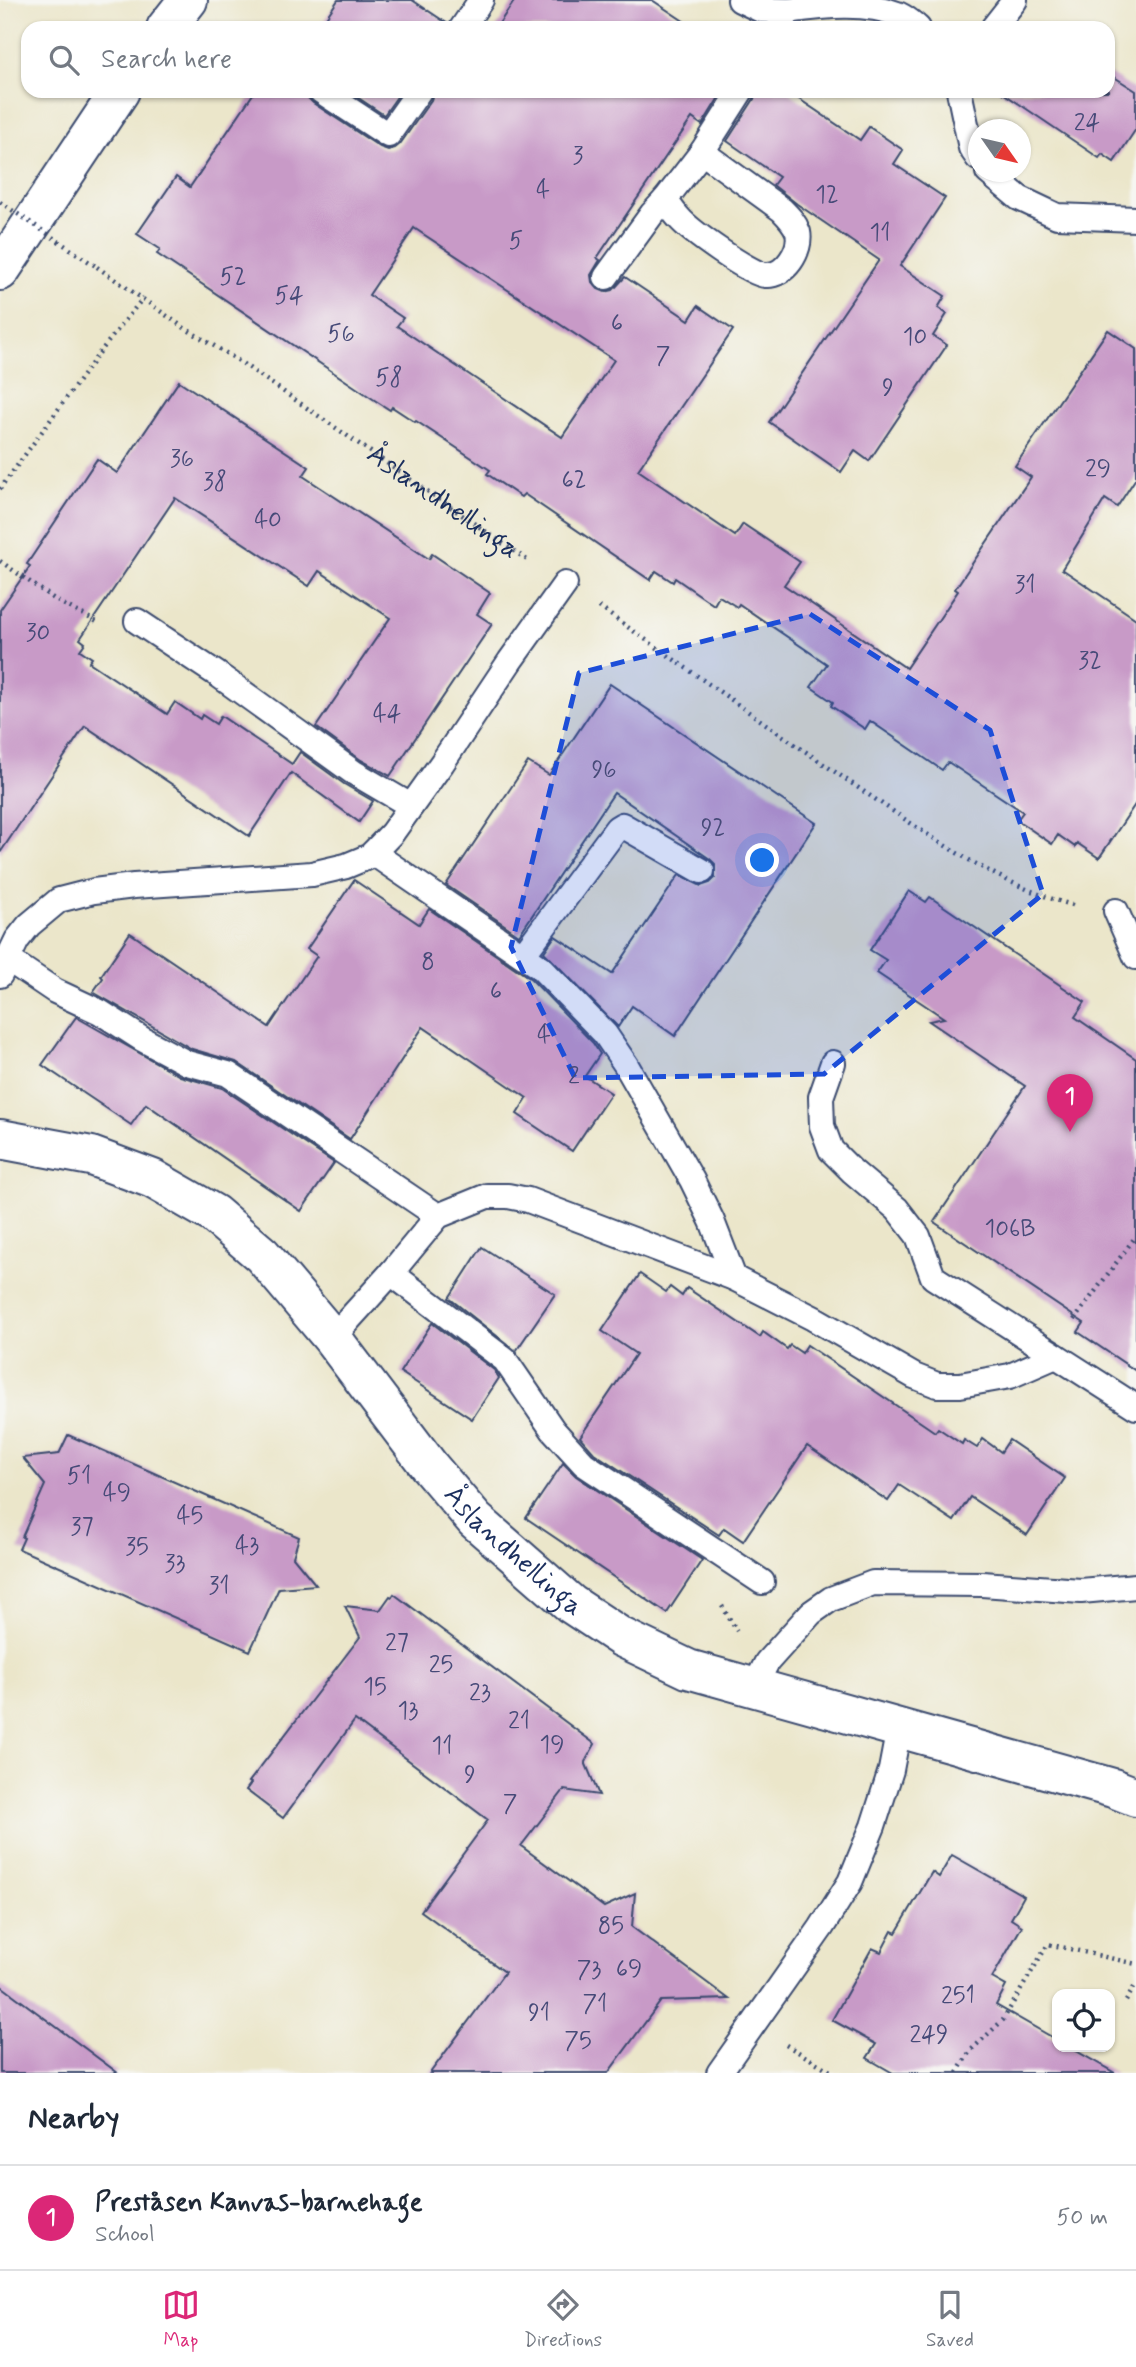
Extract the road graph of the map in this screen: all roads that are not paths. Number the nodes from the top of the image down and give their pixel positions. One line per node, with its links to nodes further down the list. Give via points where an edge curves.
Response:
1 (188, 0): 6 (street)
2 (740, 0): 5 (lane)
3 (1015, 0): 9 (lane)
4 (475, 2): 7 (lane)
5 (784, 20): 8 (lane, via 820,7 859,6 902,15)
6 (172, 21)
7 (466, 21)
8 (909, 21)
9 (998, 21)
10 (115, 98): 20 (street)
11 (332, 98): 12 (lane, via 388,135)
12 (414, 98)
13 (737, 98): 16 (lane)
14 (960, 98): 15 (lane)
15 (968, 134)
16 (702, 152): 18 (lane); 18 (lane, via 793,220 799,234 790,261 782,271 768,276 756,273 697,234)
17 (1000, 182): 19 (lane, via 1019,198 1057,216)
18 (665, 200): 21 (lane)
19 (1136, 219)
20 (0, 271)
21 (606, 277)
22 (565, 584): 24 (lane)
23 (136, 621): 24 (lane, via 352,772)
24 (411, 806): 25 (lane)
25 (373, 853): 28 (lane, via 346,866 312,874 94,891 60,900); 29 (lane)
26 (702, 871): 29 (lane, via 622,825)
27 (1116, 911): 30 (lane)
28 (6, 952): 33 (lane, via 55,991 142,1039 187,1063 228,1074)
29 (523, 955): 35 (lane, via 571,997 626,1065 692,1180)
30 (1136, 957)
31 (832, 1063): 37 (lane, via 821,1097 821,1126 831,1150 897,1209 918,1236 933,1277)
32 (0, 1139): 36 (street, Åslandhellinga, via 91,1156 153,1179 214,1214 262,1255)
33 (438, 1216): 34 (lane); 35 (lane, via 487,1196 528,1200)
34 (391, 1273): 36 (lane); 39 (lane, via 505,1360 553,1430 584,1464)
35 (734, 1278): 37 (lane, via 937,1385 1010,1376)
36 (332, 1338): 41 (street, Åslandhellinga, via 475,1520 571,1604 621,1637 688,1670)
37 (1053, 1354): 38 (lane)
38 (1136, 1406)
39 (762, 1582)
40 (1136, 1586): 41 (lane, via 1081,1591 873,1583 831,1599 811,1613 767,1662)
41 (753, 1689): 42 (street, Åslandhellinga)
42 (899, 1728): 43 (street, Åslandhellinga); 44 (lane, via 891,1770 850,1882)
43 (1136, 1797)
44 (719, 2073)

